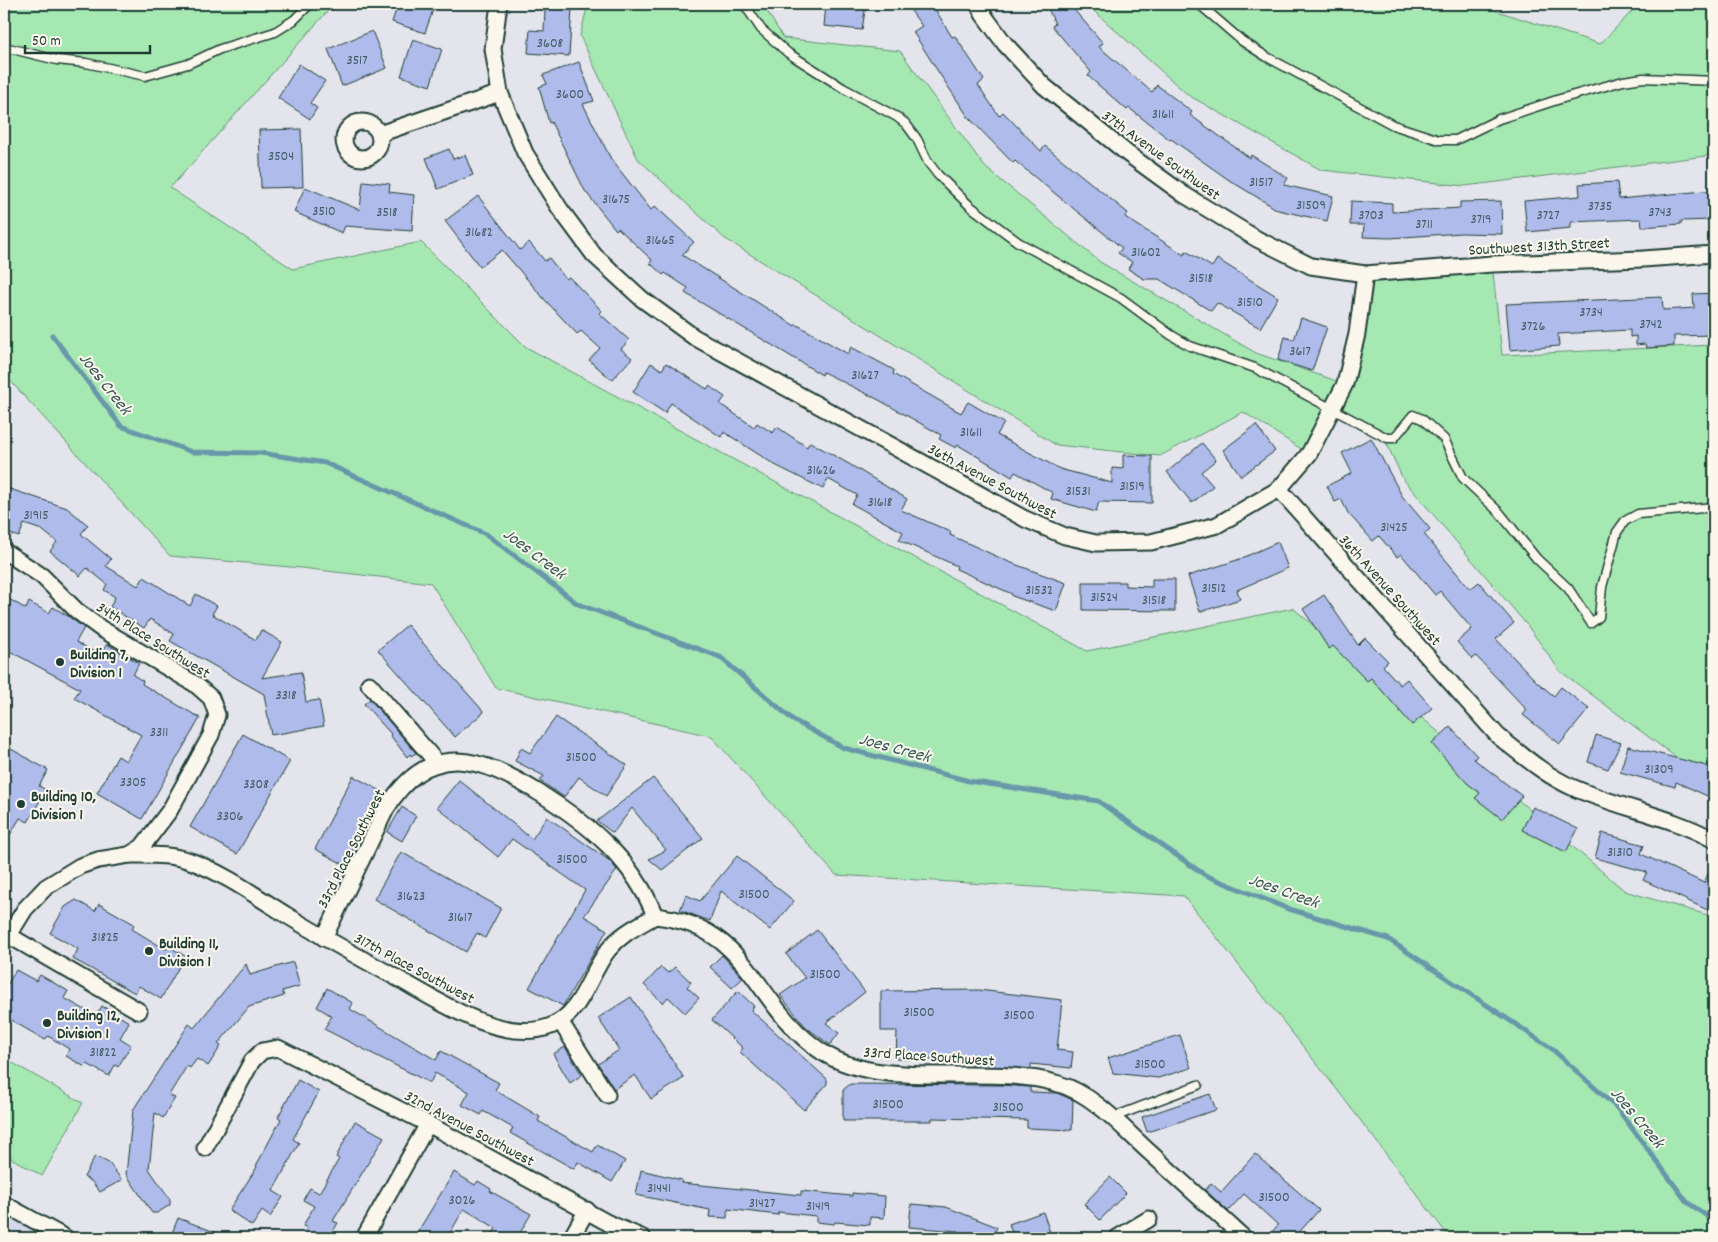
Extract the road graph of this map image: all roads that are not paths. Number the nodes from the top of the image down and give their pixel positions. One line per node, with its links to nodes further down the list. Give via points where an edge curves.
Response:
1 (310, 4): 6 (lane, via 275,32 145,76)
2 (499, 4): 8 (street, 36th Avenue Southwest, via 493,49)
3 (744, 4): 12 (lane, via 761,29 788,52 906,124 938,175 970,206 1014,239 1121,298 1185,343 1255,368)
4 (978, 4): 11 (street, 37th Avenue Southwest, via 1005,44 1044,86 1183,194 1256,239 1311,266)
5 (1199, 4): 7 (lane, via 1242,41 1267,57 1393,126 1439,140 1456,140 1499,119 1623,81 1643,78)
6 (4, 47)
7 (1714, 81)
8 (500, 93): 9 (street); 13 (street, 36th Avenue Southwest, via 525,153 560,209 594,255 642,299 694,337 1025,519 1065,536 1096,542 1151,542 1217,525)
9 (379, 134)
10 (1714, 254): 11 (street, Southwest 313th Street, via 1492,264)
11 (1365, 274): 12 (street, via 1357,334 1345,384)
12 (1333, 409): 13 (street, via 1309,454); 14 (lane, via 1387,438 1394,438 1413,415 1431,426 1444,439 1464,478 1500,512 1537,559 1568,588 1591,623 1598,617 1602,587 1617,532 1625,521 1638,514)
13 (1278, 489): 18 (street, 36th Avenue Southwest, via 1498,736 1534,765 1572,788 1662,818)
14 (1714, 506)
15 (4, 551): 19 (street, 34th Place Southwest, via 42,576 72,607 100,628 191,681 214,702 217,715 213,731 170,810 152,837)
16 (369, 684): 17 (street)
17 (438, 764): 20 (street, 33rd Place Southwest, via 466,761 485,765 517,780 574,816 623,862 642,888); 21 (street, 33rd Place Southwest, via 411,777 393,797)
18 (1714, 840)
19 (130, 855): 21 (street, 317th Place Southwest, via 172,856 192,862 241,887); 22 (street, 317th Place Southwest, via 98,860 46,887 25,908)
20 (655, 916): 24 (street, 317th Place Southwest, via 609,948 578,1002); 27 (street, 33rd Place Southwest, via 693,924 719,939 746,966 803,1038 844,1064 888,1073 1049,1081 1077,1092)
21 (324, 938): 24 (street, 317th Place Southwest, via 479,1020 527,1030)
22 (6, 939): 23 (street)
23 (140, 1011)
24 (560, 1021): 26 (street)
25 (1198, 1086): 27 (lane)
26 (607, 1095)
27 (1111, 1118): 38 (street, 33rd Place Southwest)
28 (428, 1124): 29 (street, 32nd Avenue Southwest, via 278,1048 262,1051 252,1061); 31 (street, 32nd Avenue Southwest); 34 (street)
29 (205, 1148)
30 (4, 1204): 33 (street)
31 (586, 1210): 35 (street); 36 (street, 32nd Avenue Southwest)
32 (1149, 1219): 37 (street)
33 (66, 1238)
34 (364, 1238)
35 (571, 1238)
36 (643, 1238)
37 (1117, 1238)
38 (1244, 1238)

